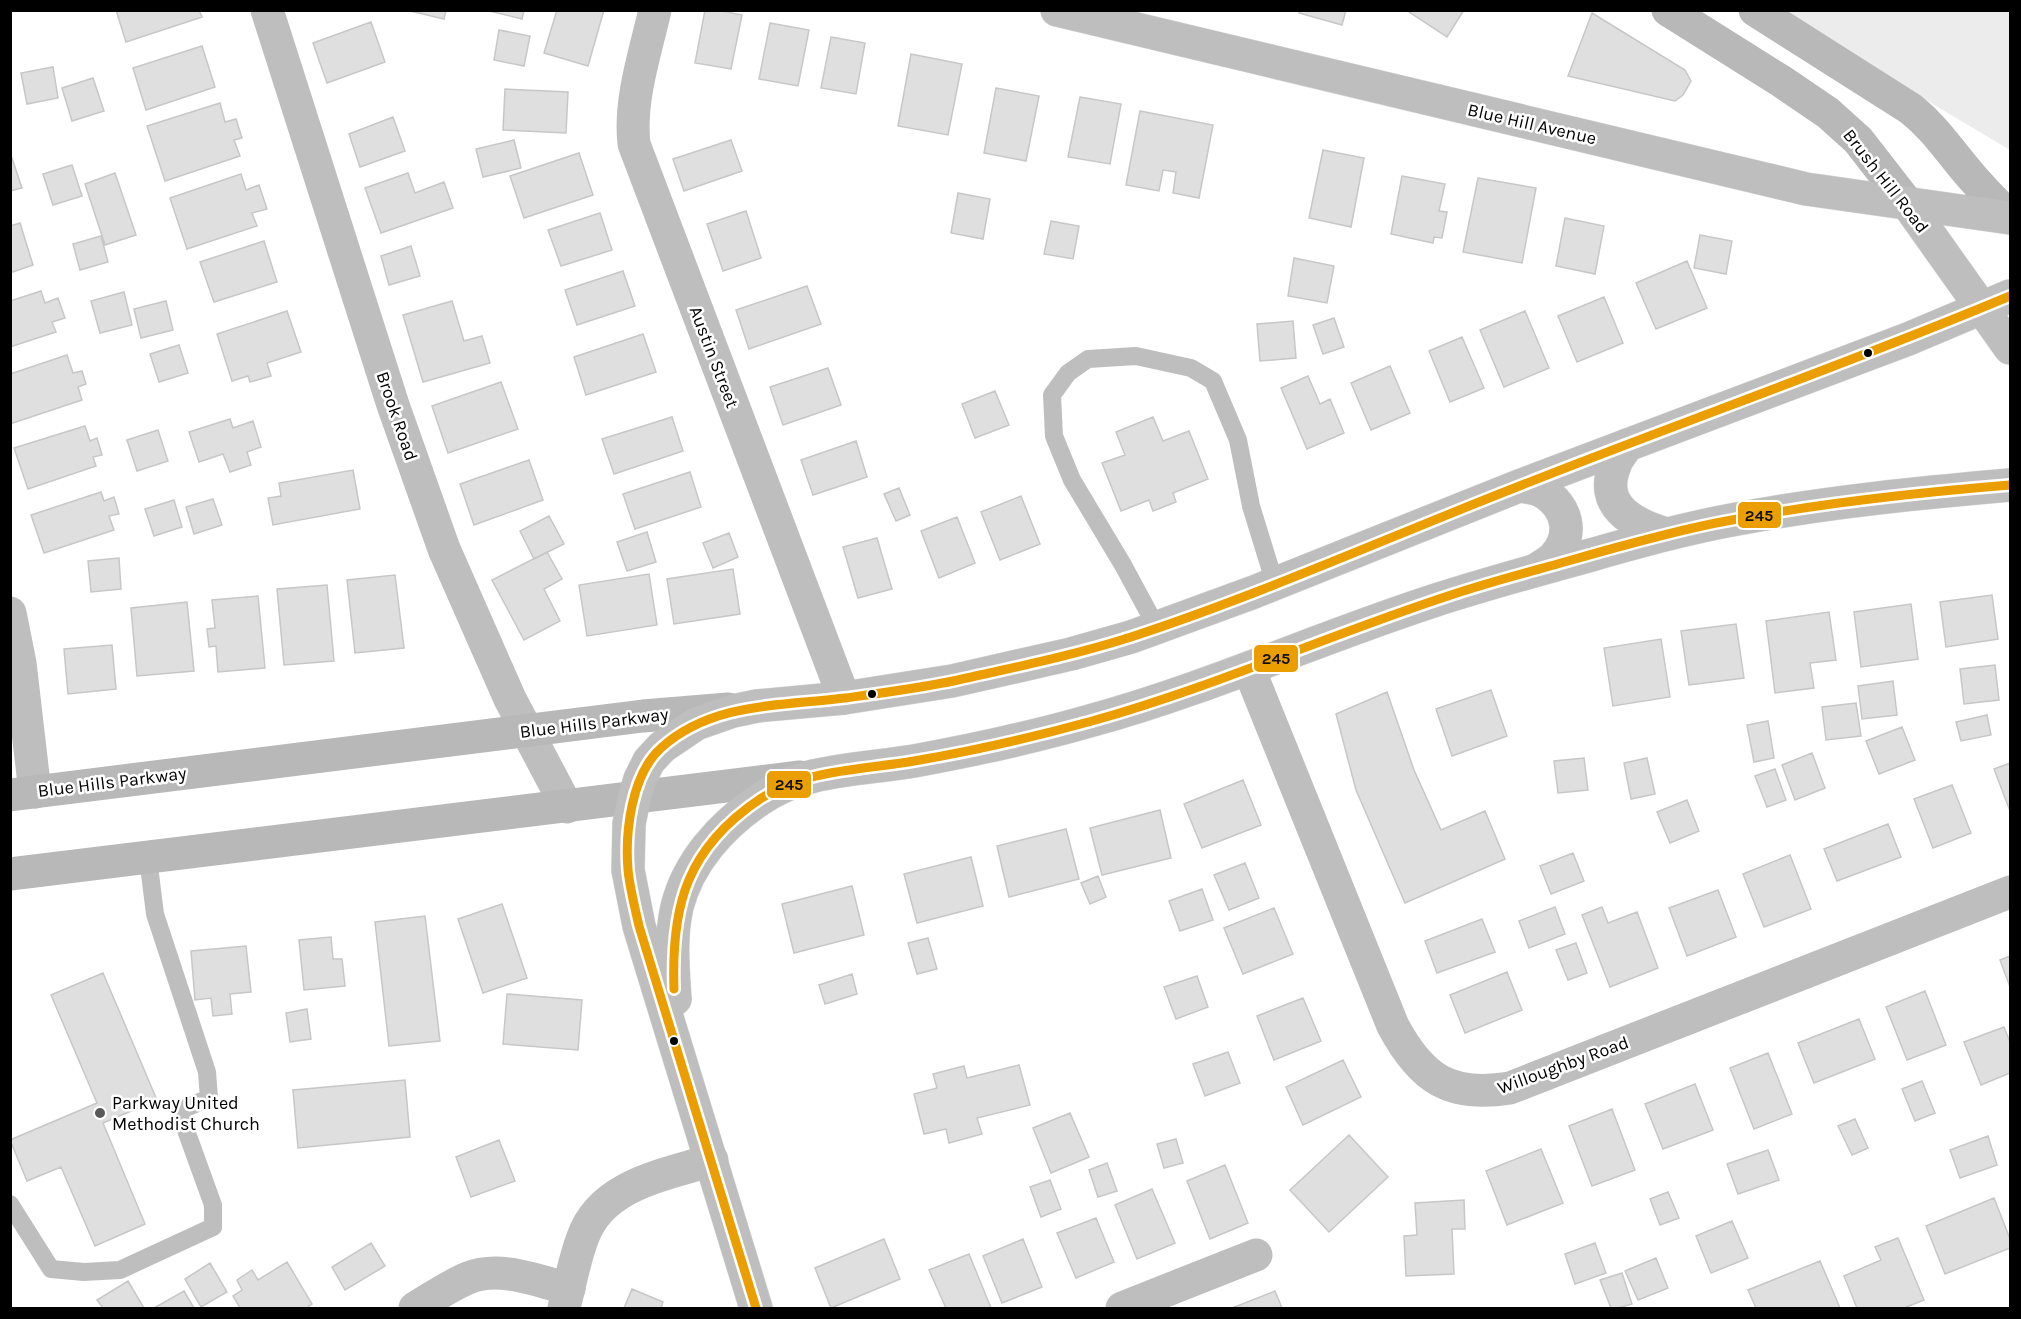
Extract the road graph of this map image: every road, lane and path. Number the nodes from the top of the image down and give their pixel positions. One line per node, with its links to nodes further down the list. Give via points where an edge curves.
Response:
1 (267, 10): 22 (main road, Brook Road, via 393,405 444,549)
2 (656, 10): 20 (main road, Austin Street, via 634,102 634,144)
3 (1057, 10): 6 (main road, Blue Hill Avenue, via 1806,189)
4 (1668, 10): 6 (main road, Brush Hill Road, via 1828,113 1858,140)
5 (1755, 10): 7 (main road, via 1927,121)
6 (1907, 203): 7 (main road, Blue Hill Avenue); 9 (main road, Brush Hill Road)
7 (2010, 218)
8 (2010, 296): 9 (main road, Blue Hills Parkway)
9 (1981, 308): 10 (main road, Brush Hill Road); 11 (main road, Blue Hills Parkway)
10 (2010, 348)
11 (1627, 445): 13 (main road, Blue Hills Parkway); 14 (main road, via 1615,465 1610,484 1613,499 1623,514 1641,526)
12 (2010, 485): 14 (main road, via 1859,500)
13 (1519, 486): 15 (main road, via 1541,490 1557,503 1567,524 1562,548); 16 (main road, Blue Hills Parkway)
14 (1666, 534): 15 (main road)
15 (1536, 570): 19 (main road, via 1430,602)
16 (1275, 584): 18 (main road, Blue Hills Parkway); 18 (lane, via 1251,506 1238,440 1213,381 1191,368 1136,356 1088,359 1068,373 1052,395 1054,436 1072,480)
17 (10, 613): 24 (main road, via 20,663)
18 (1157, 628): 20 (main road, Blue Hills Parkway, via 1014,668)
19 (1249, 669): 23 (main road, via 1151,703 1030,737 909,762); 29 (main road, Willoughby Road, via 1393,1026 1421,1068 1462,1089 1485,1092 1510,1088)
20 (844, 698): 21 (main road, Blue Hills Parkway)
21 (757, 706): 22 (main road, Blue Hills Parkway); 25 (main road, via 711,717 680,733 650,761)
22 (527, 731): 24 (main road, Blue Hills Parkway); 26 (main road, Brook Road)
23 (808, 776): 25 (main road); 30 (main road, via 763,796 724,828 708,846 685,886 678,906 673,950)
24 (23, 793)
25 (634, 799): 26 (main road); 30 (main road, via 628,870 639,926)
26 (567, 807): 27 (main road)
27 (148, 858): 28 (main road); 32 (lane, via 154,914 207,1072 209,1098 179,1112 213,1205 213,1227 120,1270 51,1269)
28 (10, 874)
29 (2010, 892)
30 (681, 1060): 31 (main road)
31 (712, 1160): 34 (main road, via 639,1184 598,1209 583,1237); 36 (main road)
32 (10, 1204)
33 (1256, 1256): 37 (main road)
34 (567, 1299): 35 (main road, via 500,1273 469,1278)
35 (415, 1308)
36 (756, 1308)
37 (1122, 1308)

